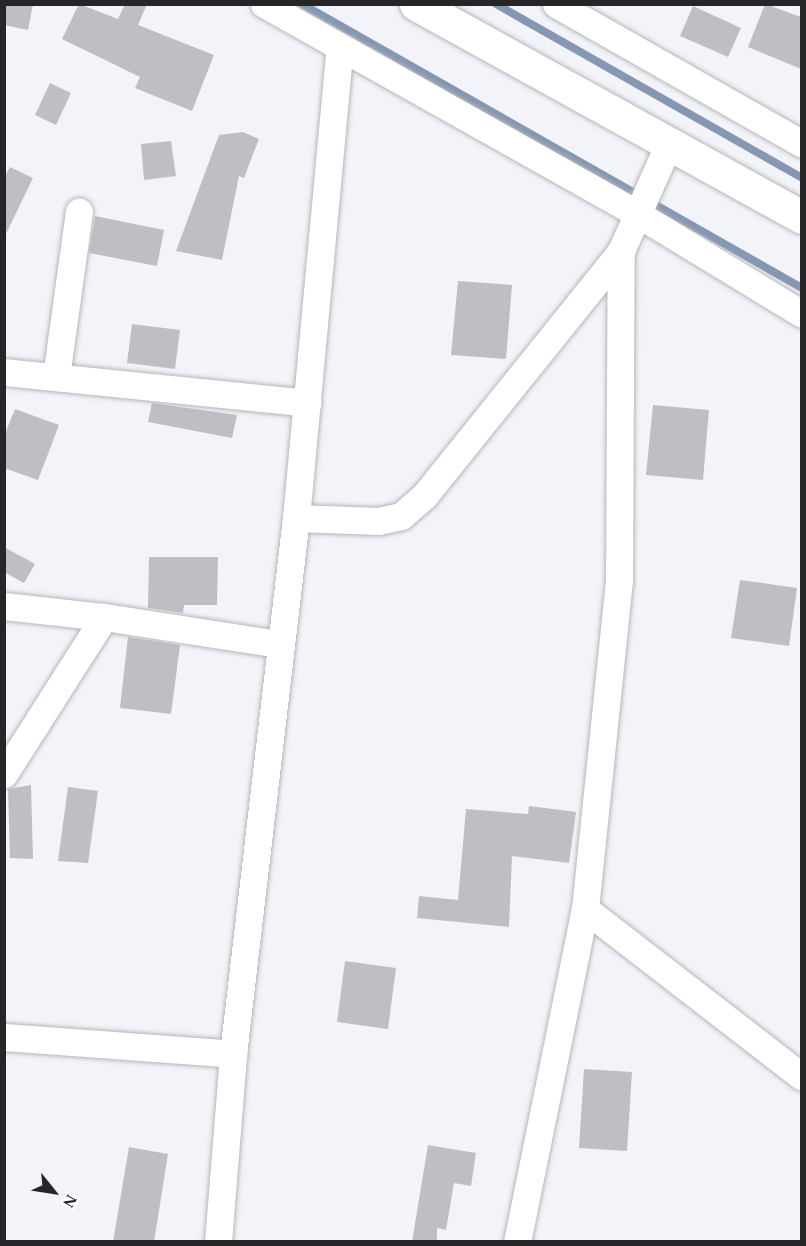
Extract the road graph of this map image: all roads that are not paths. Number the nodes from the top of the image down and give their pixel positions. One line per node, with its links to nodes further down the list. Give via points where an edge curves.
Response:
1 (264, 4): 4 (street)
2 (416, 4): 5 (highway)
3 (556, 4): 6 (street)
4 (340, 47): 7 (street); 14 (street)
5 (669, 143): 7 (street); 9 (highway)
6 (801, 144)
7 (642, 203): 10 (street); 11 (street)
8 (79, 212): 13 (street)
9 (801, 218)
10 (621, 251): 15 (street, via 425,495 401,516 378,521); 20 (street, via 619,580)
11 (801, 314)
12 (4, 372): 13 (street)
13 (56, 377): 14 (street)
14 (307, 403): 15 (street)
15 (296, 518): 18 (street)
16 (4, 606): 17 (street)
17 (104, 617): 18 (street); 19 (street)
18 (278, 644): 22 (street)
19 (4, 774)
20 (585, 909): 23 (street); 25 (street)
21 (4, 1037): 22 (street)
22 (233, 1054): 24 (street)
23 (801, 1077)
24 (218, 1242)
25 (517, 1242)

